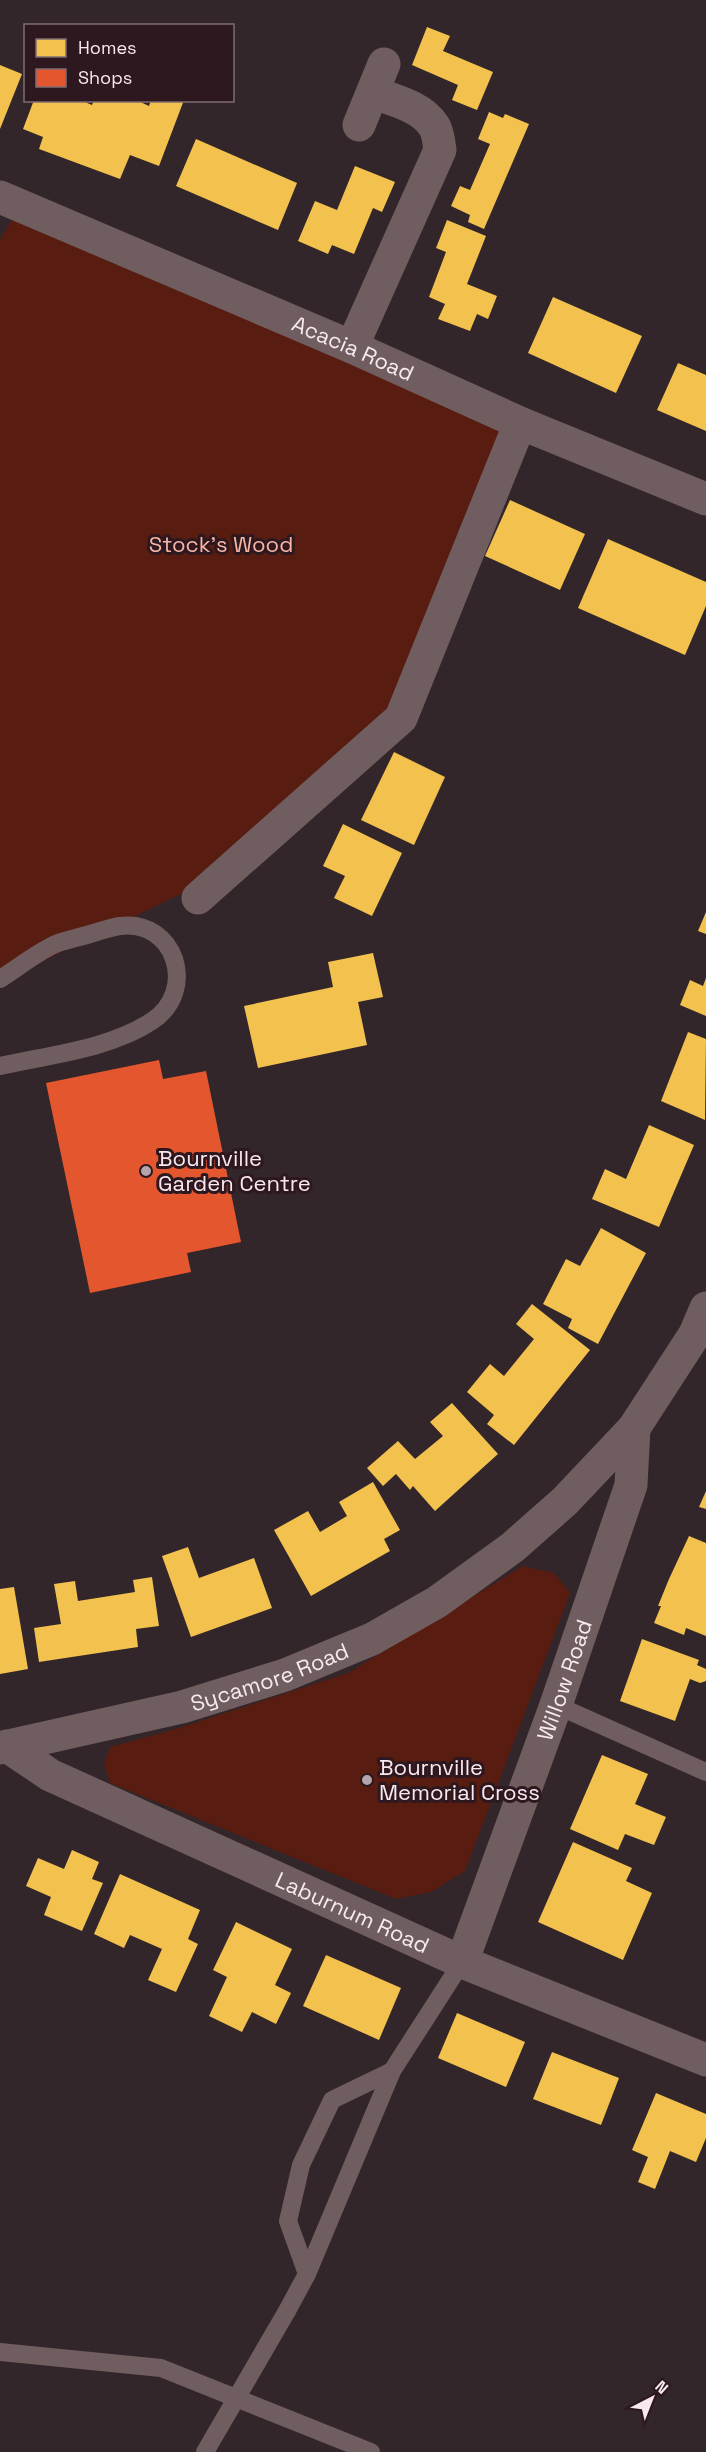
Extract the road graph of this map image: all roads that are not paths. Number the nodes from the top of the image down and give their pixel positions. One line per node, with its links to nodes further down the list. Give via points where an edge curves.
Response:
1 (359, 125): 3 (street, via 379,79 398,102 422,114 435,127 440,150)
2 (0, 197): 3 (street, Acacia Road)
3 (352, 347): 4 (street, Acacia Road)
4 (520, 423): 5 (street, Acacia Road); 6 (street, via 401,718)
5 (706, 499)
6 (198, 898)
7 (0, 979): 8 (lane, via 57,944 121,926 150,929 165,941 175,961 178,987 170,1006 127,1035)
8 (0, 1066)
9 (706, 1308): 10 (street, Willow Road, via 695,1334)
10 (634, 1428): 11 (street, Willow Road, via 565,1501); 12 (street, Willow Road, via 631,1485)
11 (513, 1547): 13 (street, Sycamore Road, via 437,1602 372,1639 285,1675 182,1707)
12 (556, 1704): 14 (lane); 15 (street, Willow Road)
13 (4, 1747): 15 (street, Laburnum Road, via 50,1775)
14 (706, 1772)
15 (462, 1962): 16 (street, Laburnum Road); 17 (lane)
16 (706, 2060)
17 (392, 2071): 18 (lane); 18 (lane, via 332,2100 301,2165 288,2221)
18 (307, 2274): 20 (lane, bridge)
19 (0, 2352): 21 (lane, via 161,2368)
20 (205, 2452)
21 (371, 2452)

